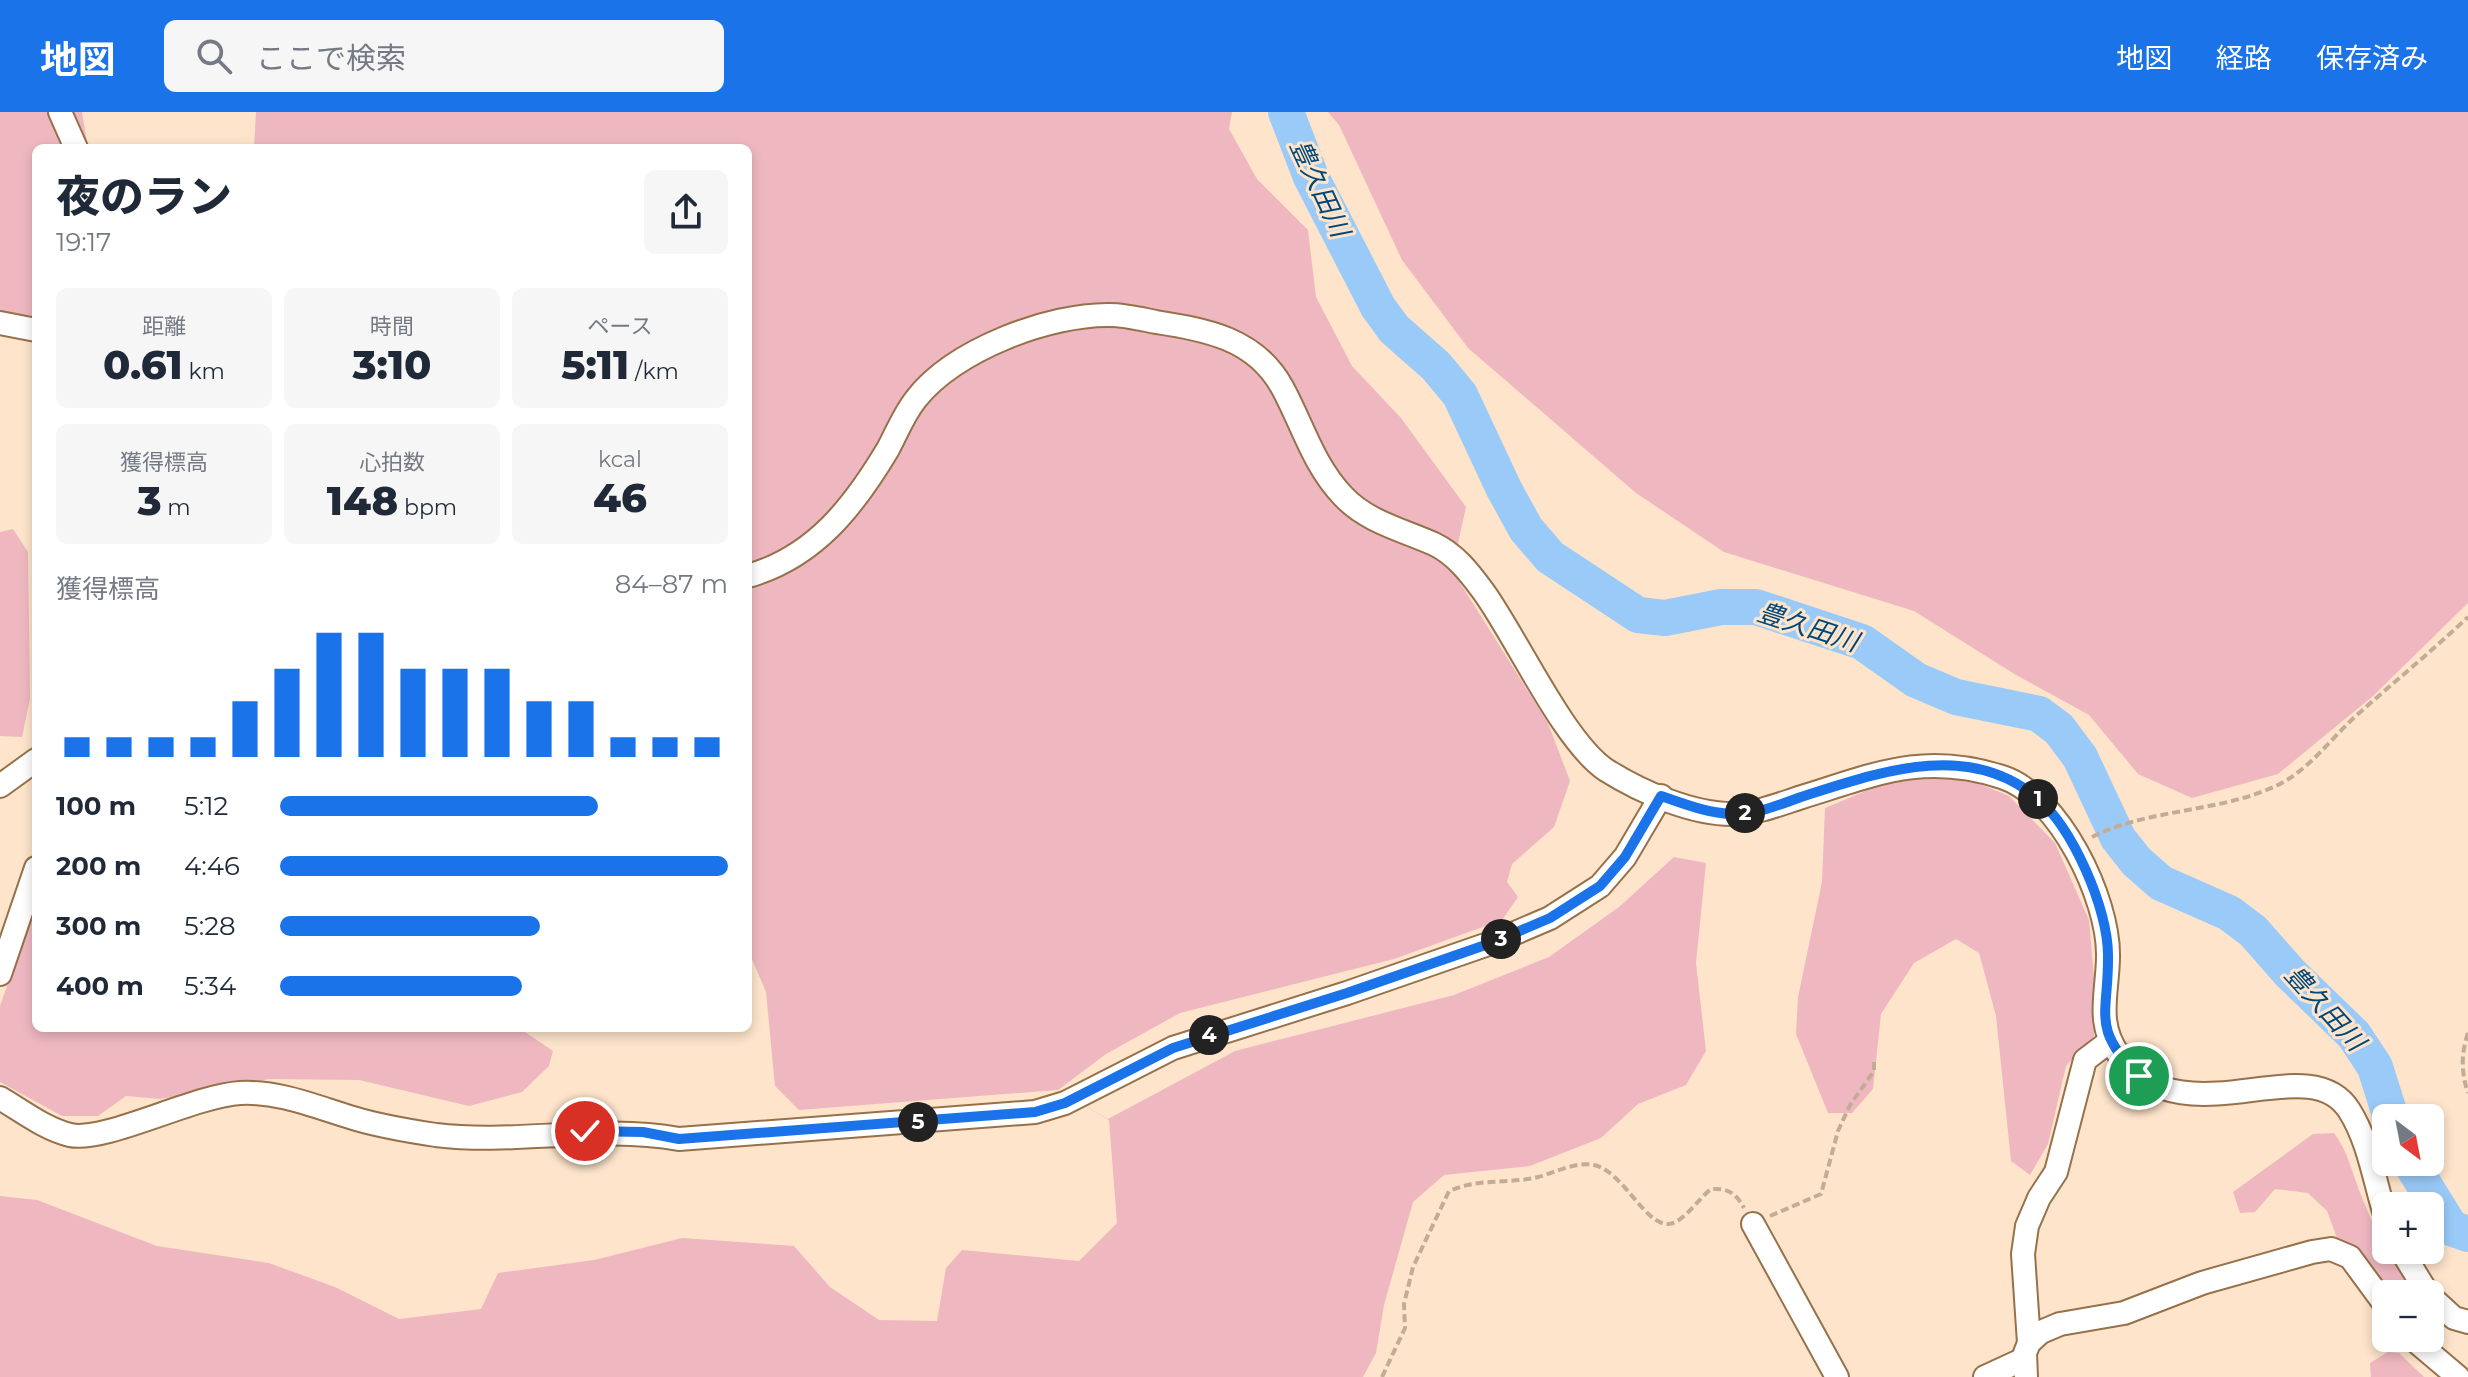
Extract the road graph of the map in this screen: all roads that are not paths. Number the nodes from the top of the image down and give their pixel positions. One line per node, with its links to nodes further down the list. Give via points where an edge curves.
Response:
1 (60, 112): 2 (street)
2 (74, 144)
3 (0, 323): 4 (street)
4 (32, 329)
5 (752, 574): 8 (street, via 811,546 851,508 912,403 939,372 1037,325 1110,315 1201,329 1250,347 1279,382 1314,456 1343,496 1366,515 1437,545 1459,561 1587,752 1605,769)
6 (32, 763): 7 (street)
7 (0, 786)
8 (1661, 796): 11 (street, via 1732,814 1759,811 1912,766 1950,764 2012,780 2054,816 2093,889 2106,933 2104,1026); 12 (street, via 1625,857 1600,886 1550,918 1376,983 1173,1048 1065,1103 1035,1112 679,1139 585,1131 501,1137 437,1135 357,1119 284,1096 241,1093 197,1100 100,1134 71,1135)
9 (32, 880): 10 (street)
10 (0, 974)
11 (2110, 1041): 13 (street, via 2139,1076 2166,1091 2209,1095 2291,1086 2321,1088 2337,1096 2357,1126); 19 (street, via 2085,1060 2056,1172 2027,1226)
12 (0, 1098)
13 (2378, 1192)
14 (1753, 1224): 20 (street)
15 (2372, 1287): 19 (street, via 2350,1257 2331,1249 2266,1263 2124,1313 2060,1324 2041,1332)
16 (2444, 1309): 17 (street)
17 (2468, 1322)
18 (2429, 1352): 22 (street)
19 (2026, 1360): 21 (street)
20 (1837, 1377)
21 (1985, 1377)
22 (2458, 1377)

